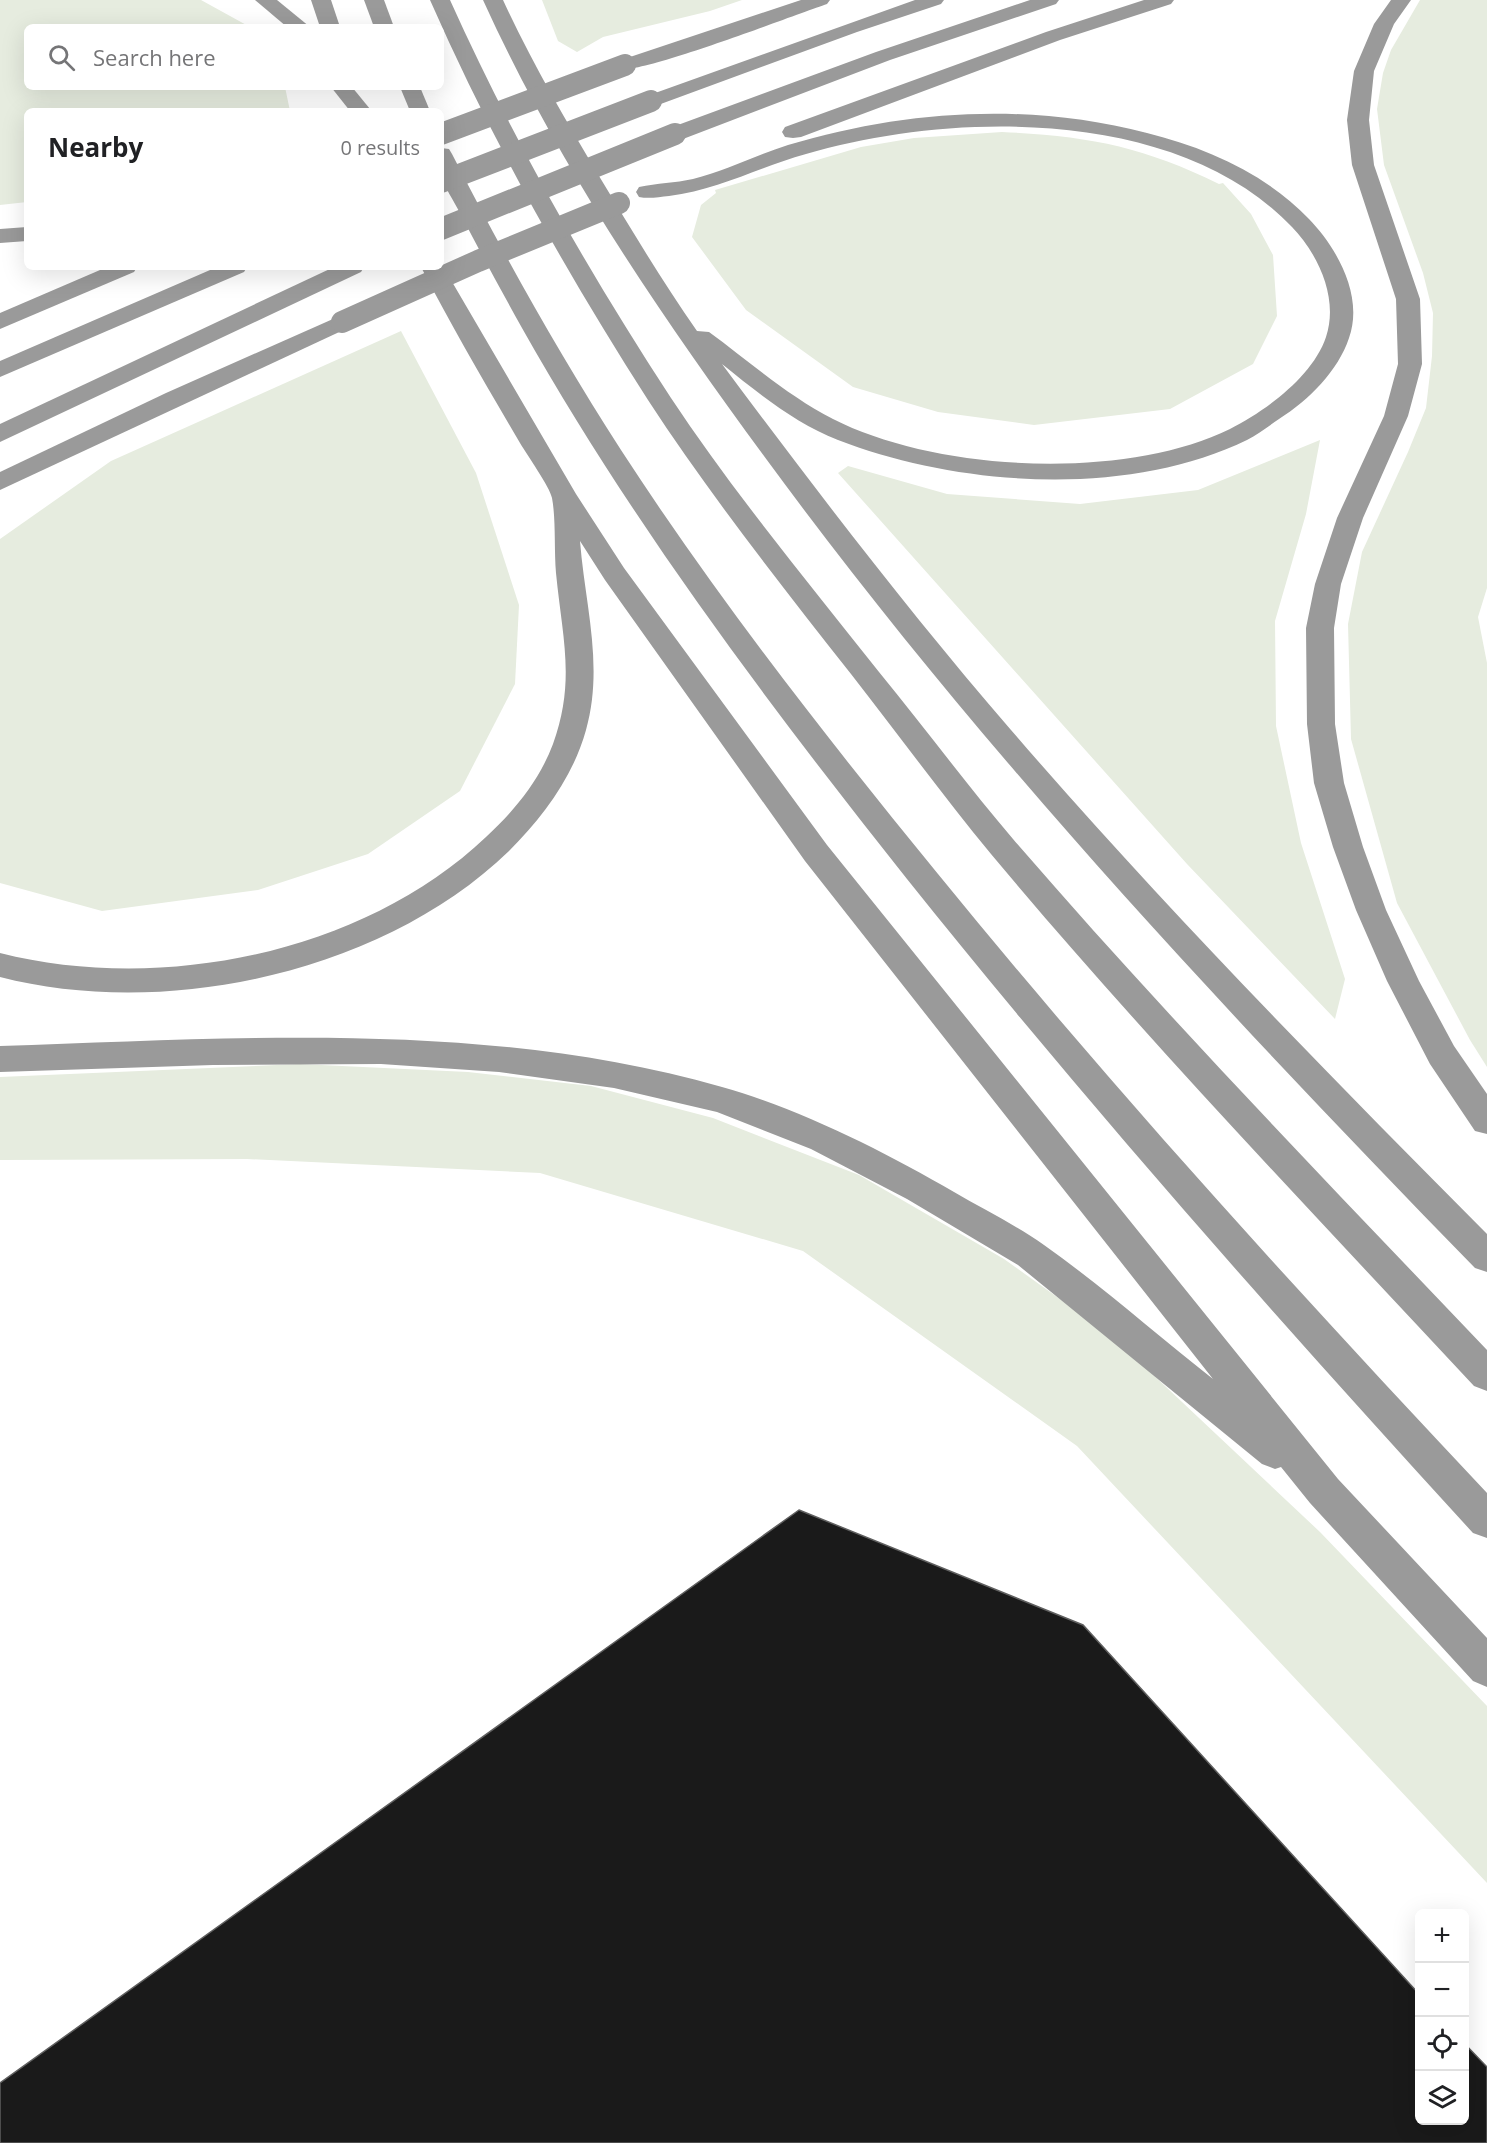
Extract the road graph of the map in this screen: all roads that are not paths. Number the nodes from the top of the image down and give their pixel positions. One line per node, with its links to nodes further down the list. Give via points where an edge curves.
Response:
1 (265, 0): 11 (highway)
2 (321, 0): 12 (highway)
3 (374, 0): 13 (highway)
4 (440, 0): 43 (highway, via 513,151 583,275 661,401 801,592 1001,845 1189,1058)
5 (493, 0): 32 (highway, via 515,51)
6 (820, 0): 20 (highway, bridge, via 625,65)
7 (934, 0): 23 (highway, bridge, via 651,101)
8 (1049, 0): 24 (highway, bridge, via 883,56 675,134)
9 (1164, 0): 22 (highway, via 911,88)
10 (1401, 0): 41 (highway, via 1384,24 1364,70 1358,120 1367,176 1408,299 1410,364 1396,416 1350,518 1328,584 1320,628 1321,724 1329,783 1371,910 1443,1055)
11 (296, 24)
12 (329, 24)
13 (383, 24)
14 (344, 90): 17 (highway)
15 (353, 90): 18 (highway)
16 (411, 90): 19 (highway)
17 (359, 108)
18 (360, 108)
19 (419, 108)
20 (444, 133)
21 (444, 160): 45 (highway, via 512,292 599,433 804,727 923,878 1109,1101)
22 (704, 175): 32 (highway, via 808,147 926,123 1033,120 1113,130 1192,153 1258,187 1286,208 1312,235 1329,262 1339,289 1342,320 1336,342 1322,366 1302,390 1270,416 1221,442 1173,457 1065,472 950,463 897,452 845,434 773,395); 34 (highway, bridge, via 687,187 647,192 478,261)
23 (444, 181)
24 (444, 229)
25 (24, 234): 26 (highway)
26 (0, 236)
27 (119, 270): 31 (highway)
28 (229, 270): 33 (highway)
29 (346, 270): 35 (highway)
30 (434, 270): 37 (highway)
31 (0, 322)
32 (679, 322): 42 (highway, via 831,530 1018,756 1280,1046)
33 (0, 370)
34 (115, 428): 36 (highway); 38 (highway)
35 (0, 434)
36 (0, 482)
37 (563, 494): 39 (highway, via 581,671 572,729 557,768 533,807 482,859 458,879 398,916 323,949 246,969 171,980 87,980); 44 (highway, via 614,574 816,853)
38 (0, 501)
39 (0, 964)
40 (0, 1059): 44 (highway, via 381,1051 499,1059 614,1075 722,1100 823,1139 919,1189 1029,1254)
41 (1487, 1120)
42 (1487, 1257)
43 (1487, 1375)
44 (1324, 1491): 46 (highway)
45 (1487, 1520)
46 (1487, 1667)

